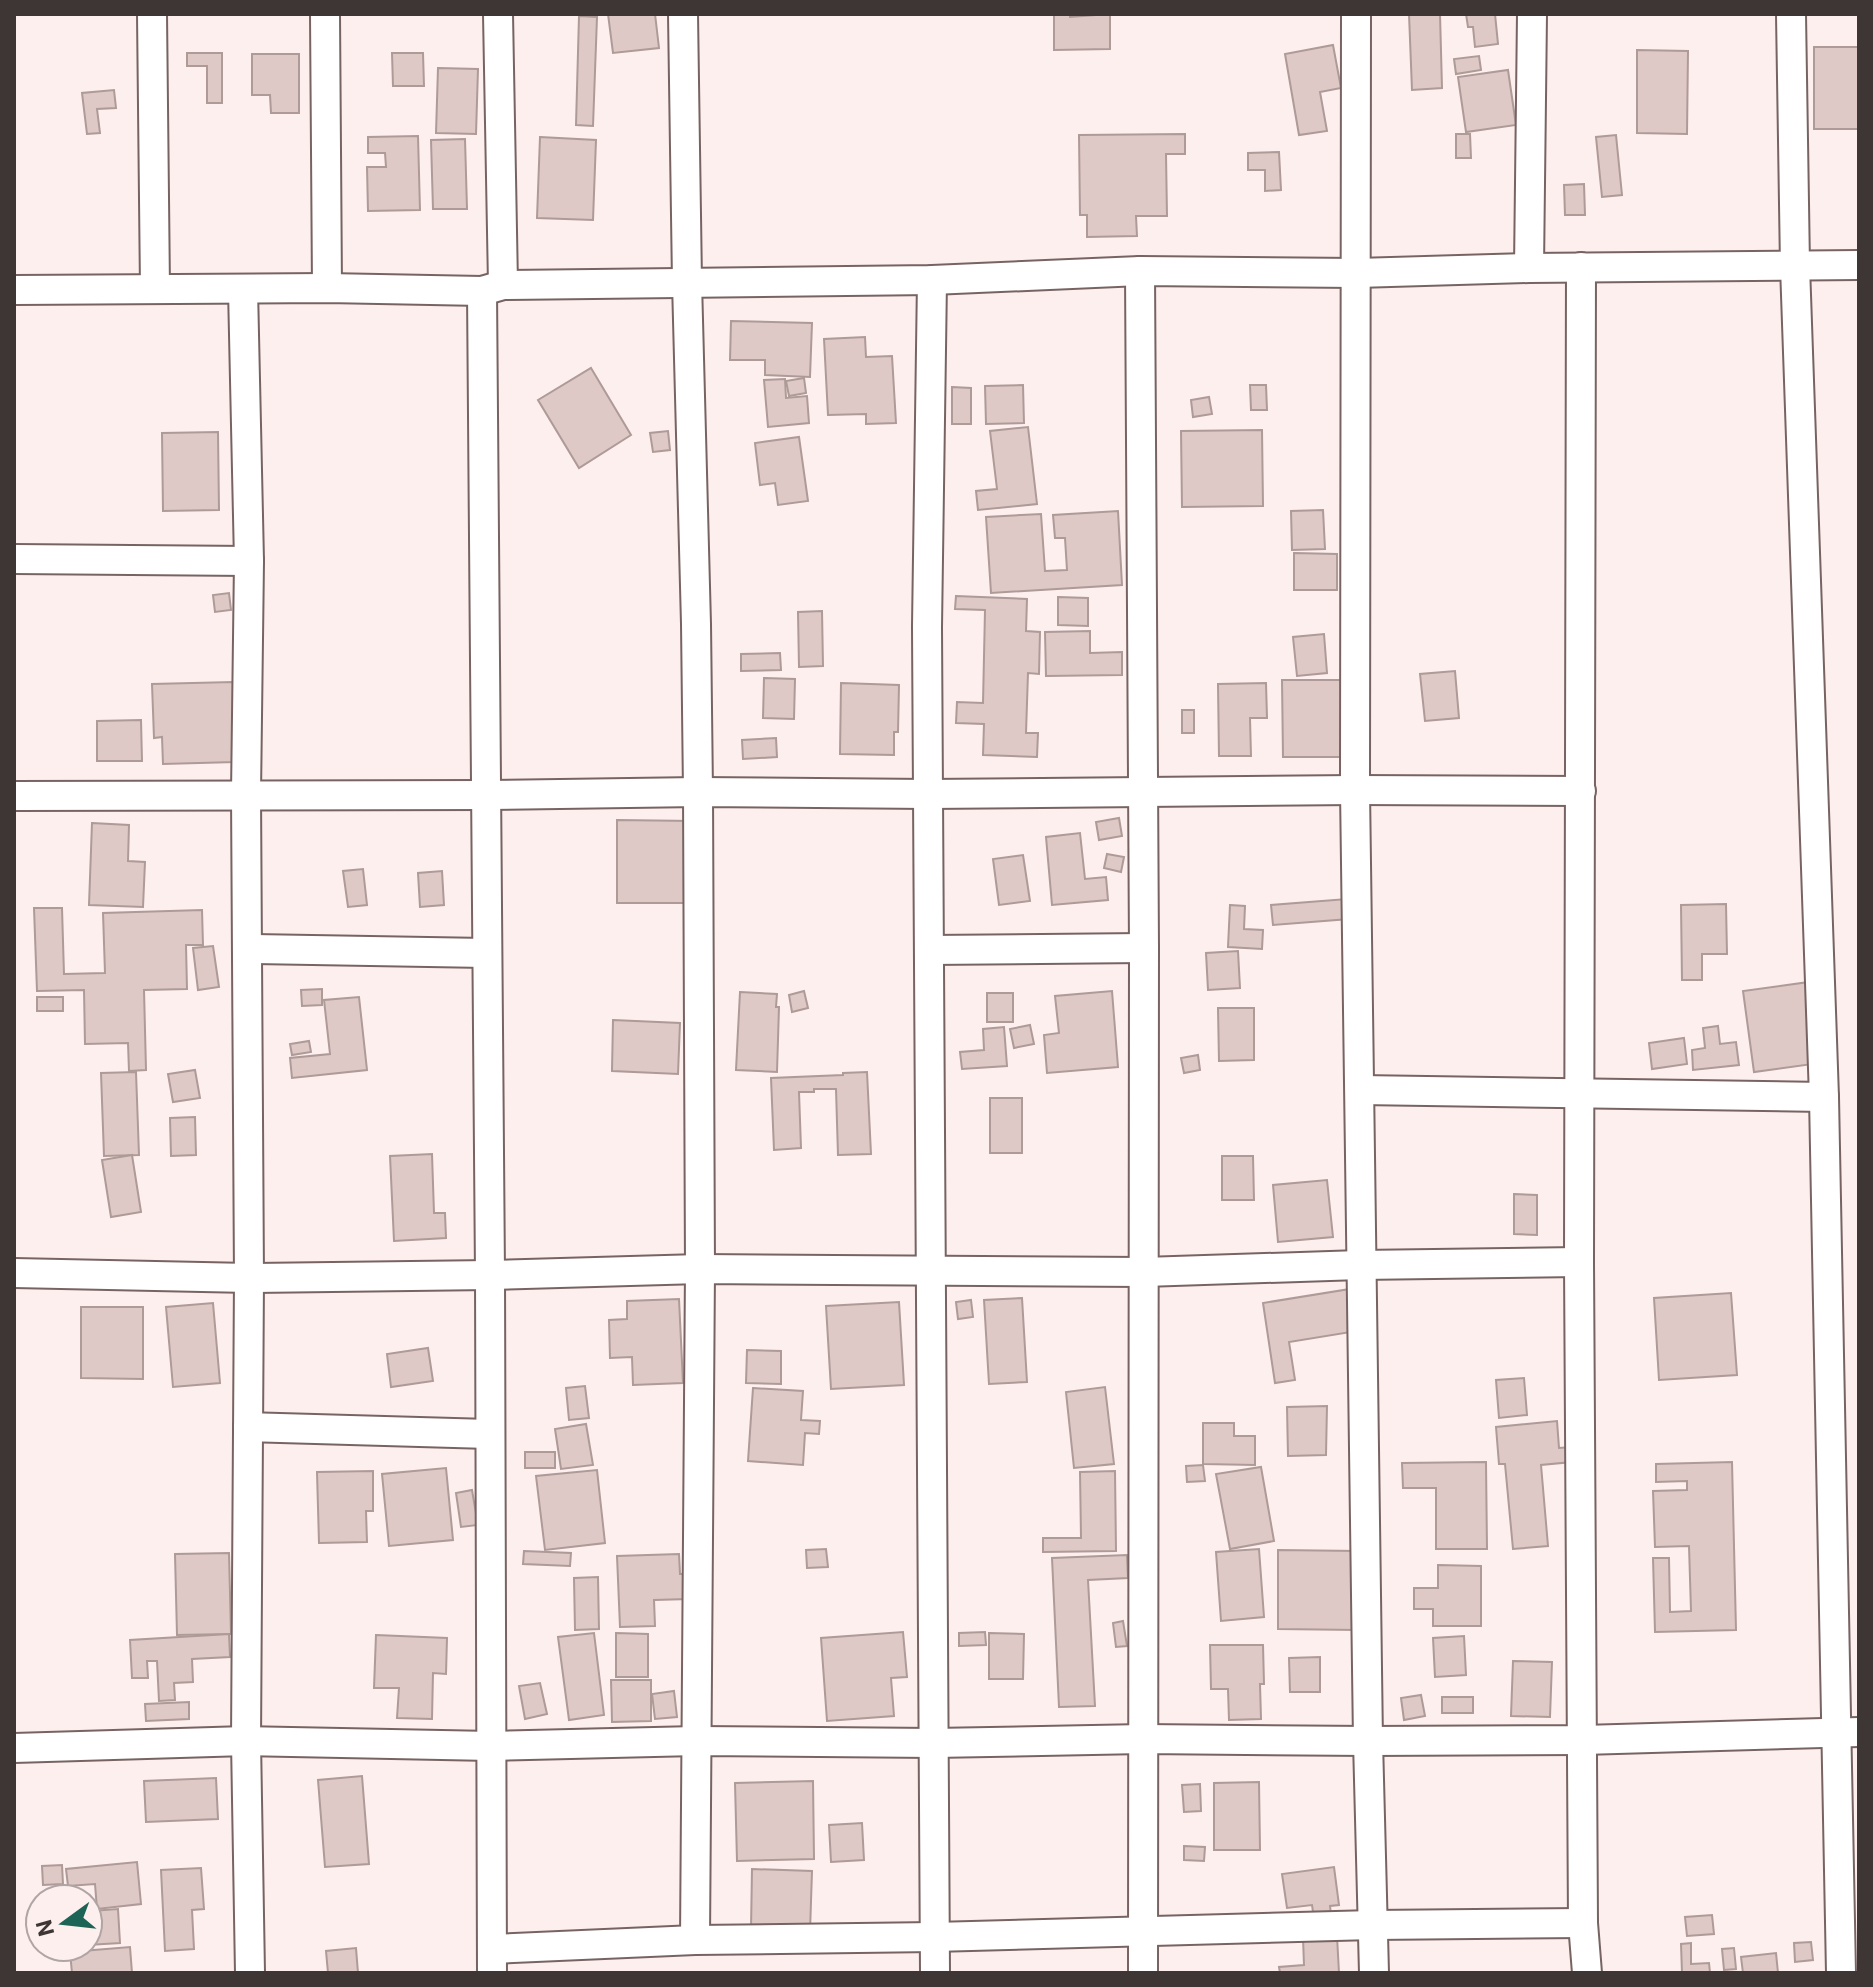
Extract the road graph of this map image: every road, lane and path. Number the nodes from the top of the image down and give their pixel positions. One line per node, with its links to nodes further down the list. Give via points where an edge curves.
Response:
1 (152, 14): 18 (street)
2 (325, 14): 16 (street)
3 (498, 14): 17 (street)
4 (683, 14): 15 (street)
5 (1356, 14): 13 (street)
6 (1532, 14): 11 (street)
7 (1791, 14): 9 (street)
8 (1859, 265): 9 (street)
9 (1795, 266): 10 (street); 37 (street)
10 (1581, 267): 11 (street); 24 (street)
11 (1529, 268): 13 (street)
12 (1140, 271): 13 (street); 14 (street); 28 (street)
13 (1357, 273): 23 (street)
14 (932, 280): 15 (street); 27 (street)
15 (687, 282): 17 (street); 25 (street)
16 (327, 288): 17 (street); 19 (street)
17 (492, 288): 29 (street)
18 (155, 289): 19 (street); 20 (street)
19 (243, 289): 22 (street)
20 (14, 290)
21 (14, 559): 22 (street)
22 (249, 561): 26 (street)
23 (1355, 790): 24 (street); 28 (street); 35 (street)
24 (1581, 791): 36 (street)
25 (698, 792): 27 (street); 29 (street); 40 (street)
26 (246, 794): 29 (street); 30 (street); 32 (street)
27 (928, 794): 28 (street); 33 (street)
28 (1143, 794): 31 (street)
29 (487, 795): 34 (street)
30 (14, 796)
31 (1144, 948): 33 (street); 42 (street)
32 (247, 949): 34 (street); 45 (street)
33 (929, 950): 41 (street)
34 (486, 953): 44 (street)
35 (1360, 1090): 36 (street); 39 (street)
36 (1580, 1092): 37 (street); 38 (street)
37 (1824, 1097): 48 (street)
38 (1579, 1262): 39 (street); 50 (street)
39 (1360, 1265): 42 (street); 53 (street)
40 (700, 1269): 41 (street); 44 (street); 52 (street)
41 (932, 1270): 42 (street); 54 (street)
42 (1144, 1272): 49 (street)
43 (14, 1273): 45 (street)
44 (490, 1275): 45 (street); 47 (street)
45 (249, 1278): 46 (street)
46 (248, 1427): 47 (street); 51 (street)
47 (489, 1434): 55 (street)
48 (1848, 1733): 50 (street); 68 (street)
49 (1143, 1739): 53 (street); 54 (street); 59 (street)
50 (1583, 1740): 53 (street); 57 (street)
51 (246, 1741): 55 (street); 56 (street); 63 (street)
52 (696, 1741): 54 (street); 55 (street); 61 (street)
53 (1368, 1741): 58 (street)
54 (934, 1743): 60 (street)
55 (491, 1746): 62 (street)
56 (14, 1748)
57 (1583, 1923): 58 (street); 67 (street)
58 (1373, 1925): 59 (street); 66 (street)
59 (1143, 1930): 60 (street); 65 (street)
60 (934, 1937): 61 (street); 64 (street)
61 (695, 1940): 62 (street)
62 (492, 1961)
63 (250, 1973)
64 (935, 1973)
65 (1143, 1973)
66 (1374, 1973)
67 (1587, 1973)
68 (1841, 1973)

